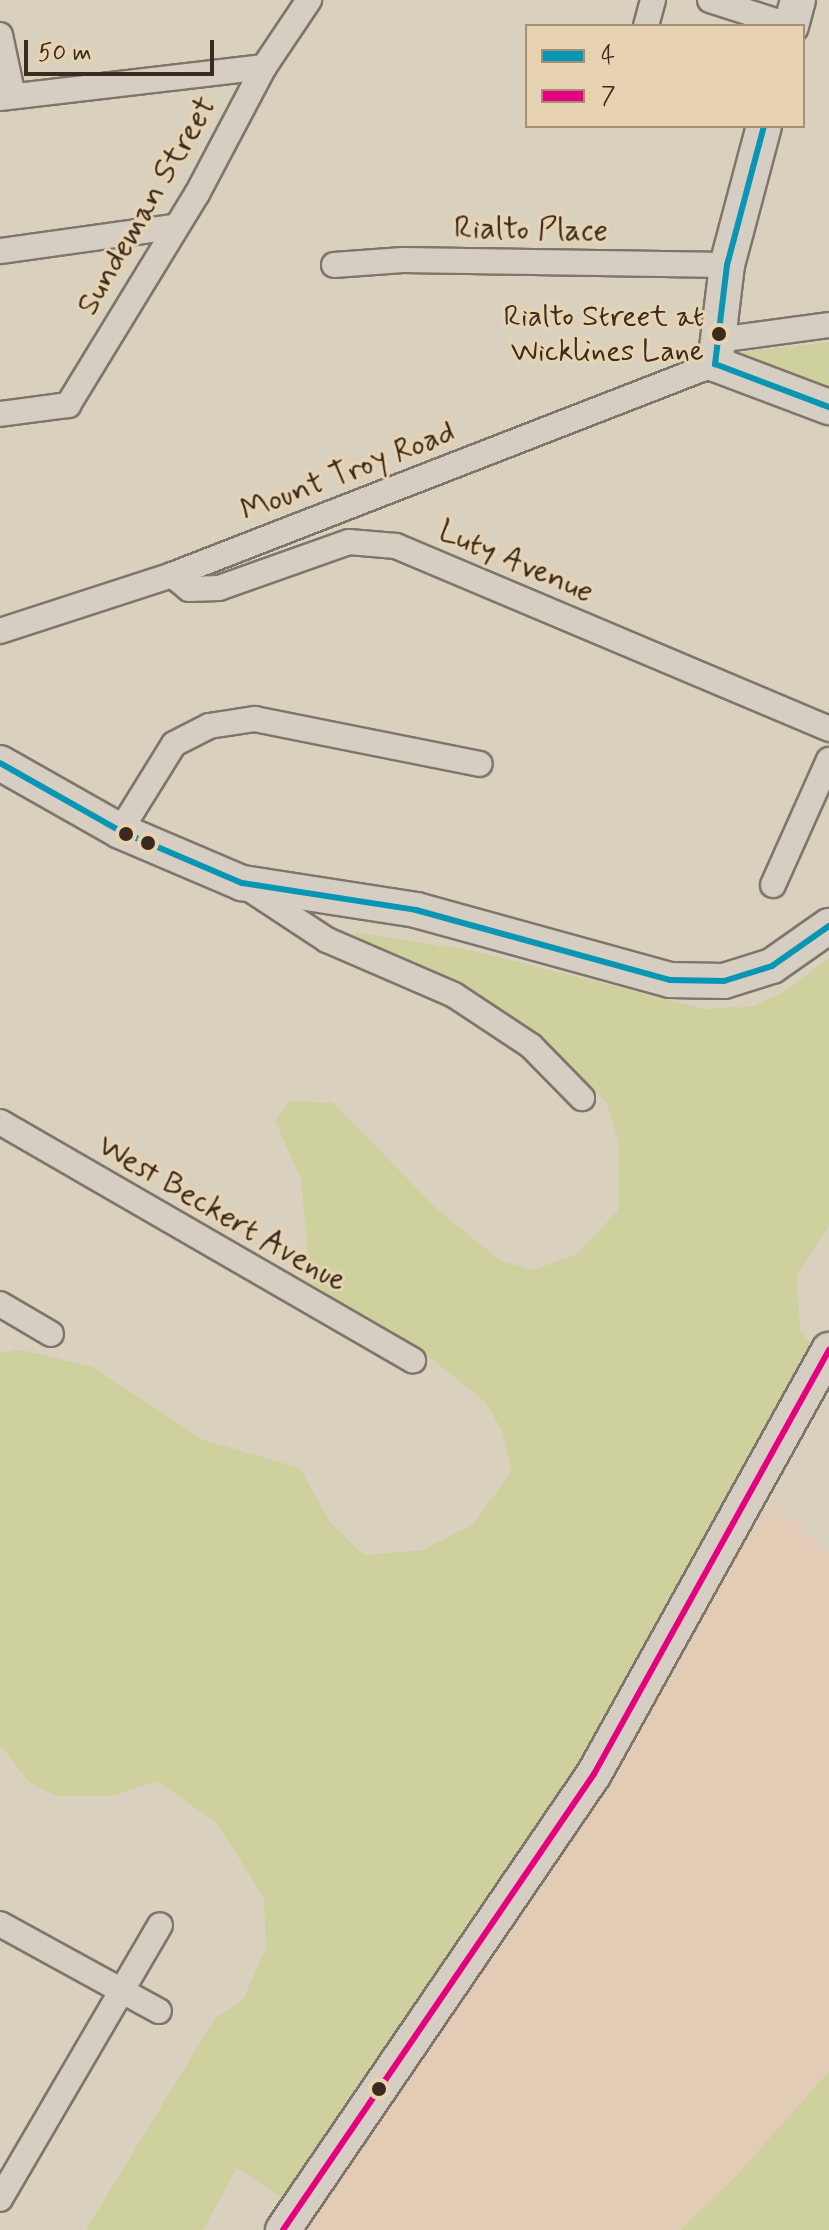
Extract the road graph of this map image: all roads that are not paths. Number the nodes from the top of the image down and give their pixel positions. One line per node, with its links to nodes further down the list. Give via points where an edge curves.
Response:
1 (309, 0): 9 (street, Sundeman Street)
2 (653, 0): 5 (street)
3 (710, 0): 6 (street)
4 (798, 0): 7 (street)
5 (647, 24)
6 (785, 24)
7 (792, 24)
8 (0, 35): 10 (street)
9 (264, 67): 10 (street); 12 (street, Sundeman Street, via 197,194)
10 (7, 97)
11 (763, 128): 15 (street)
12 (172, 227): 13 (street); 19 (street, Sundeman Street, via 68,405)
13 (0, 251)
14 (334, 265): 15 (street, Rialto Place, via 403,260)
15 (727, 265): 17 (street)
16 (829, 325): 17 (street, Mount Troy Road)
17 (717, 352): 18 (street); 20 (street, Mount Troy Road)
18 (829, 407)
19 (0, 414)
20 (172, 575): 21 (street, Mount Troy Road); 22 (street, Luty Avenue, via 189,589 219,588 349,542 396,546)
21 (0, 631)
22 (829, 729)
23 (829, 760): 28 (street)
24 (0, 763): 26 (street)
25 (480, 764): 26 (street, via 255,719 209,726 174,744)
26 (120, 831): 27 (street)
27 (242, 883): 29 (street, via 416,910 670,980 724,981 772,966); 30 (street, via 327,940 454,995 531,1046)
28 (773, 885)
29 (829, 926)
30 (582, 1098)
31 (0, 1122): 35 (street, West Beckert Avenue)
32 (0, 1304): 33 (street)
33 (51, 1334)
34 (829, 1350): 41 (street, via 594,1774)
35 (413, 1360)
36 (0, 1924): 38 (street)
37 (160, 1925): 38 (street)
38 (122, 1992): 39 (street); 40 (street)
39 (159, 2011)
40 (0, 2199)
41 (283, 2230)

